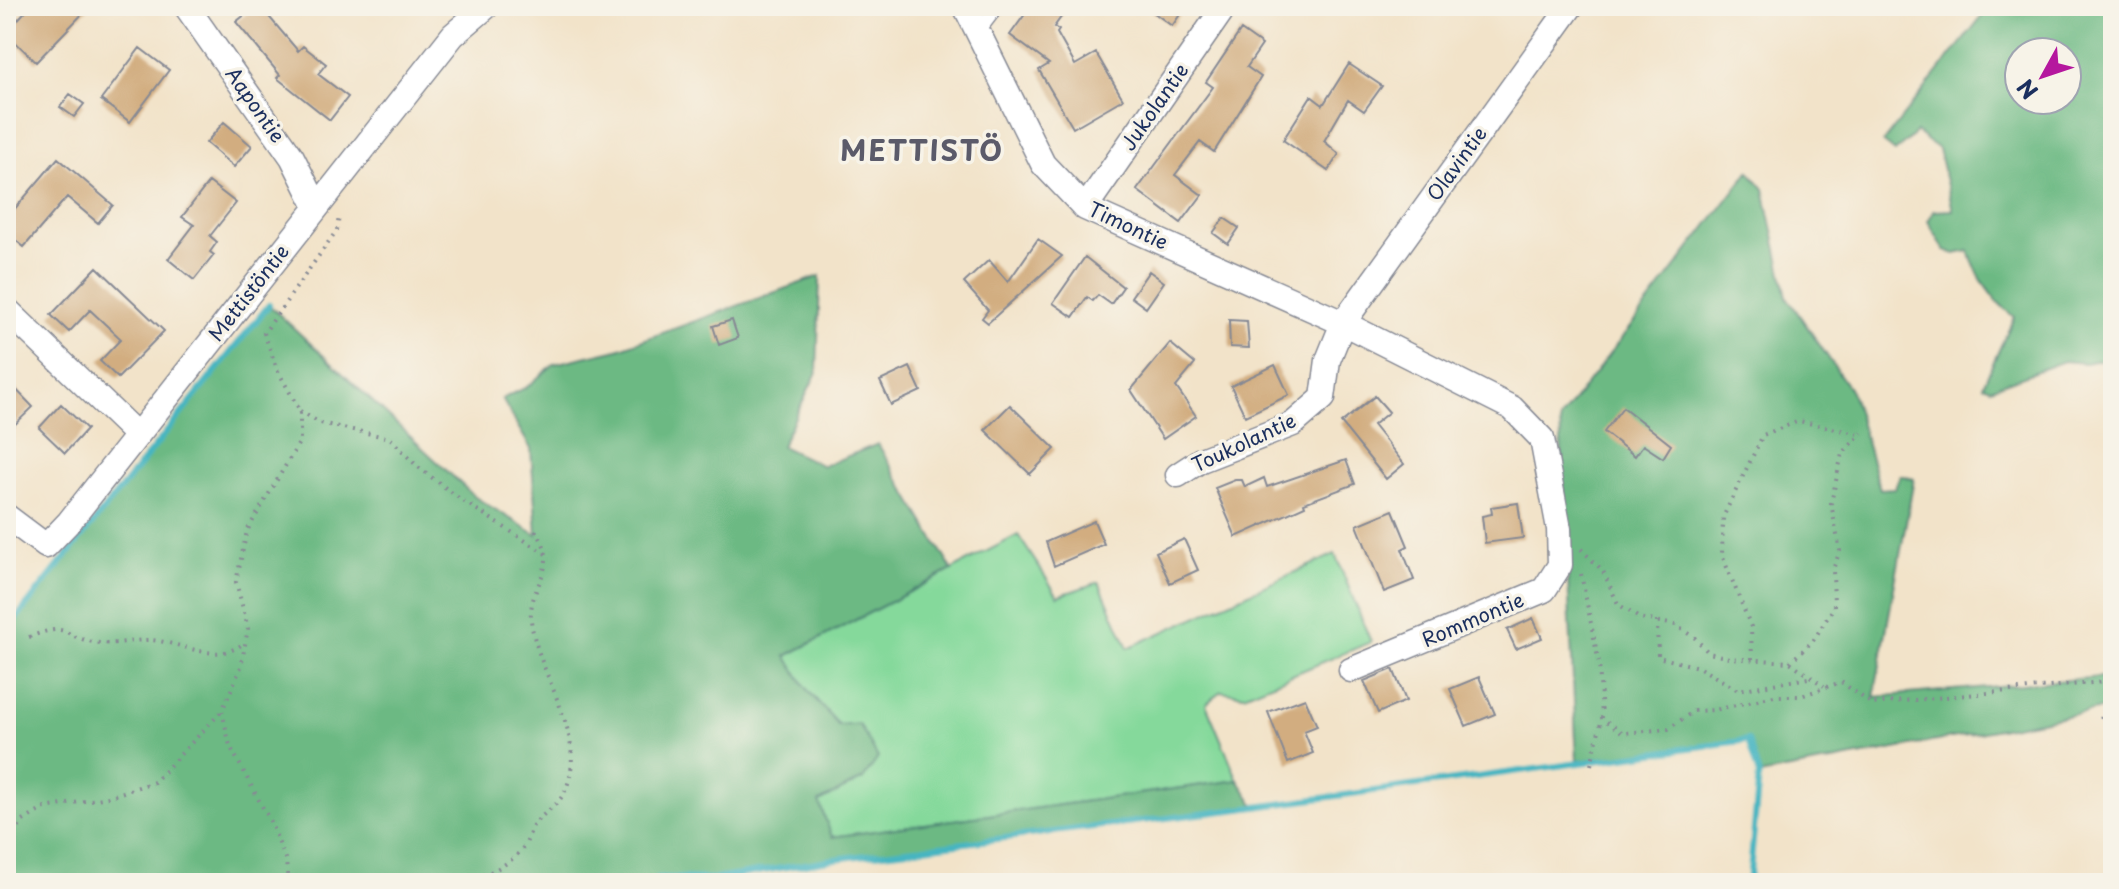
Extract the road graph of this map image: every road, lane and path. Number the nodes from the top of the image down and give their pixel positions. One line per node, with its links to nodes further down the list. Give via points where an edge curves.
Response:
1 (186, 6): 8 (street, Aapontie)
2 (487, 6): 8 (street, Mettistöntie, via 453,35)
3 (965, 6): 7 (street, Timontie)
4 (998, 6): 7 (lane)
5 (1225, 6): 9 (street, Jukolantie)
6 (1571, 6): 11 (street, Olavintie)
7 (979, 31): 9 (street, Timontie, via 1043,164)
8 (320, 203): 12 (path, via 341,218 337,230 264,333); 13 (street, Mettistöntie)
9 (1085, 208): 11 (street, Timontie)
10 (6, 309): 13 (street)
11 (1343, 323): 14 (street, Toukolantie, via 1328,360 1323,398 1293,424 1201,460); 17 (street, Rommontie, via 1512,408 1542,439)
12 (300, 411): 18 (path, via 320,423 390,438 460,499); 21 (path, via 300,441 247,531 236,582 248,628)
13 (137, 435): 15 (street, Mettistöntie, via 46,546)
14 (1178, 475)
15 (6, 516)
16 (534, 529): 18 (path)
17 (1566, 550): 19 (path, via 1580,548 1603,571 1618,604 1639,618); 24 (street, Rommontie, via 1544,590); 30 (path, via 1588,598)
18 (546, 554): 37 (path, via 548,565 531,619 572,749 572,774 561,799 533,826 511,860)
19 (1657, 621): 22 (path, via 1675,625 1709,653); 25 (path, via 1658,657 1698,667 1738,690)
20 (29, 637): 21 (path, via 67,629 90,642 148,640 204,652 232,652)
21 (246, 641): 29 (path)
22 (1752, 659): 23 (path); 23 (path, via 1751,627 1722,555 1723,517 1763,435 1799,421 1860,433 1842,454 1831,503 1840,551 1833,569 1834,607 1813,641)
23 (1790, 662): 25 (path)
24 (1351, 670)
25 (1808, 678): 27 (path)
26 (2113, 681): 27 (path, via 1872,704 1841,682)
27 (1824, 686): 30 (path, via 1801,696 1694,711 1668,729 1623,733)
28 (2113, 688): 31 (path)
29 (222, 711): 33 (path, via 154,782 45,808 23,821); 34 (path, via 230,746 286,861)
30 (1602, 718): 32 (path)
31 (2101, 718)
32 (1591, 765)
33 (6, 848)
34 (288, 883)
35 (387, 883): 36 (path)
36 (415, 883)
37 (460, 883)

